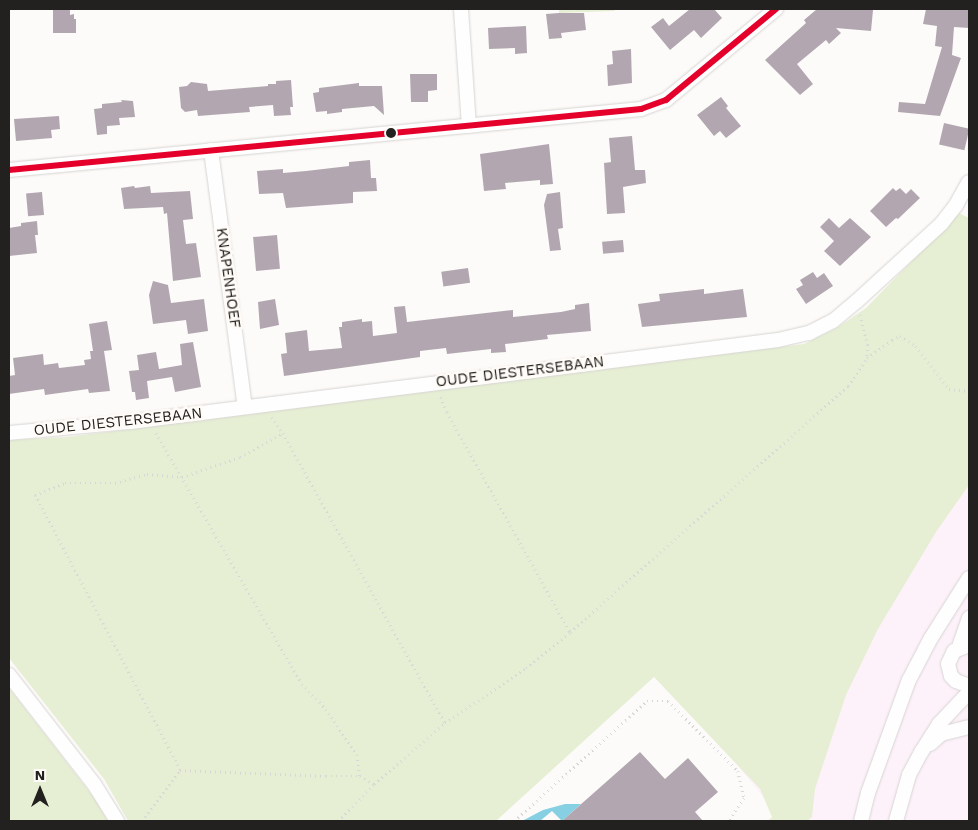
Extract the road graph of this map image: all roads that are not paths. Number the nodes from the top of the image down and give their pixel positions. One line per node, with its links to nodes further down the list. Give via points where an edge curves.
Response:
1 (461, 9): 3 (street)
2 (776, 9): 3 (street, via 678,90 654,105 641,109)
3 (469, 126): 4 (street)
4 (211, 150): 5 (street); 7 (street, KNAPENHOEF)
5 (9, 170)
6 (969, 182): 7 (street, OUDE DIESTERSEBAAN, via 942,223 833,321 809,333 778,340)
7 (245, 407): 8 (street, OUDE DIESTERSEBAAN)
8 (9, 433)
9 (969, 578): 18 (street, via 908,680)
10 (969, 618): 11 (street)
11 (964, 646): 13 (street, via 950,657 949,670 956,681)
12 (9, 675): 17 (street, via 94,784)
13 (969, 686)
14 (969, 692): 16 (street)
15 (969, 726): 16 (street, via 941,734)
16 (922, 750): 19 (street, via 908,775)
17 (118, 821)
18 (861, 821)
19 (896, 821)

